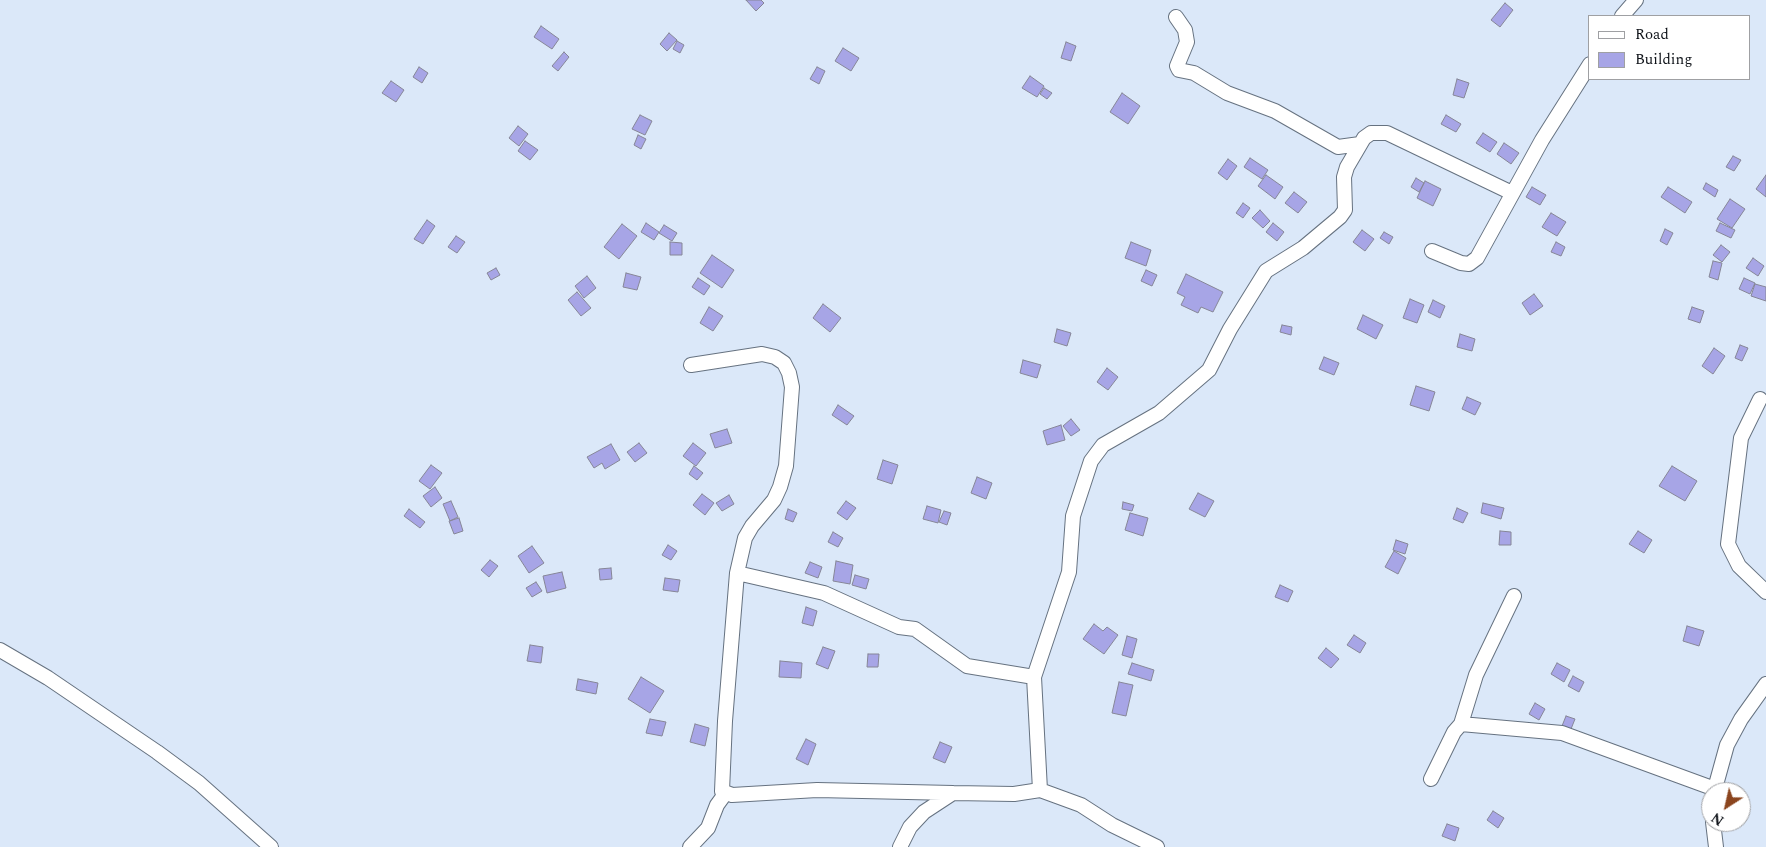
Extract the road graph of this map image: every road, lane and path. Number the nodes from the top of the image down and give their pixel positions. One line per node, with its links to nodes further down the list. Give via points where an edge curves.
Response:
1 (1636, 0): 2 (street)
2 (1623, 15)
3 (1176, 17): 5 (street, via 1185,30 1187,42 1177,66 1179,70 1194,73 1227,93 1275,112 1338,147)
4 (1588, 67): 6 (street)
5 (1360, 144): 6 (street, via 1371,133 1387,133); 14 (street, via 1344,177 1346,202 1340,217 1303,248 1266,271 1204,376 1159,413 1103,445 1091,462 1073,516 1069,572)
6 (1512, 193): 7 (street, via 1473,262 1461,263)
7 (1432, 251)
8 (691, 365): 10 (street, via 762,354 784,363 789,373 792,387 786,466 774,500 745,538)
9 (1760, 399): 11 (street, via 1741,438 1728,544 1738,566)
10 (736, 573): 14 (street, via 824,593 899,627 915,629 967,666); 22 (street, via 721,786)
11 (1766, 592)
12 (1514, 596): 16 (street, via 1476,675)
13 (0, 650): 24 (street, via 48,678 157,752)
14 (1034, 677): 20 (street)
15 (1766, 684): 18 (street, via 1727,745)
16 (1461, 724): 17 (street); 19 (street, via 1562,733)
17 (1431, 779)
18 (1717, 782)
19 (1701, 785)
20 (1040, 790): 21 (street, via 1014,794); 27 (street, via 1081,805 1112,825)
21 (953, 792): 22 (street, via 826,790); 26 (street, via 924,812 910,827)
22 (725, 794): 25 (street, via 716,805 708,828)
23 (1714, 832): 28 (street)
24 (271, 847)
25 (690, 847)
26 (900, 847)
27 (1157, 847)
28 (1716, 847)

